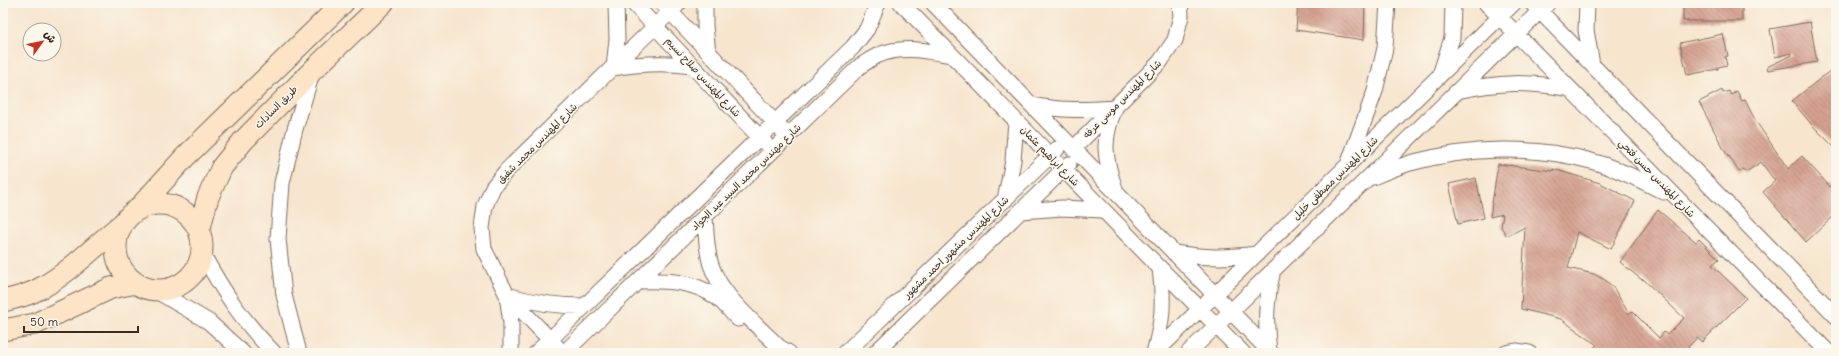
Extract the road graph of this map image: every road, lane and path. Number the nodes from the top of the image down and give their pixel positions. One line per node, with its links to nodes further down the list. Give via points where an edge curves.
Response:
1 (343, 3): 18 (main road)
2 (383, 3): 21 (main road, طريق السادات)
3 (616, 3): 26 (street, via 617,39)
4 (633, 3): 19 (street, شارع المهندس صلاح نسيم)
5 (705, 3): 22 (street)
6 (878, 3): 34 (street, شارع مهندس محمد السيد عبد الجواد, via 867,28 853,47)
7 (901, 3): 23 (street, شارع ابراهيم عثمان)
8 (933, 3): 31 (street)
9 (1180, 3): 32 (street, شارع المهندس موسى عرفه, via 1181,16 1175,40 1160,62)
10 (1388, 3): 40 (street, via 1385,48 1375,91)
11 (1453, 3): 28 (street, via 1452,38)
12 (1486, 3): 17 (street, شارع المهندس حسن فتحي)
13 (1514, 3): 17 (street, شارع المهندس مصطفى خليل)
14 (1587, 3): 24 (street, via 1586,30)
15 (670, 6): 19 (street, شارع المهندس محمد شفيق); 22 (street, شارع المهندس صلاح نسيم)
16 (1540, 6): 20 (street); 24 (street)
17 (1500, 17): 20 (street, شارع المهندس حسن فتحي); 28 (street, شارع المهندس مصطفى خليل)
18 (327, 18): 21 (main road); 46 (main road, via 185,157)
19 (655, 27): 25 (street, شارع المهندس صلاح نسيم); 26 (street, شارع المهندس محمد شفيق)
20 (1516, 34): 29 (street, شارع المهندس حسن فتحي); 30 (street)
21 (347, 38): 27 (main road, طريق السادات)
22 (708, 52): 34 (street, شارع المهندس صلاح نسيم)
23 (951, 54): 33 (street, شارع ابراهيم عثمان); 35 (street, شارع مهندس محمد السيد عبد الجواد, via 901,49 879,55 860,66)
24 (1592, 65): 65 (street)
25 (692, 66): 26 (street, via 646,63); 36 (street, شارع المهندس صلاح نسيم)
26 (614, 68): 59 (street, شارع المهندس محمد شفيق, via 507,170 493,187 485,206 482,228 484,249)
27 (313, 70): 51 (main road, طريق السادات, via 243,141 222,167 208,197); 75 (street, via 282,183 278,239 284,295)
28 (1441, 75): 40 (street, شارع المهندس مصطفى خليل)
29 (1570, 88): 30 (street, via 1513,83); 44 (street, شارع المهندس حسن فتحي)
30 (1457, 91): 42 (street)
31 (1032, 105): 32 (street, via 1072,111); 37 (street)
32 (1115, 108): 37 (street, شارع المهندس موسى عرفه); 43 (street, via 1107,127 1106,149 1109,171)
33 (1016, 121): 39 (street, شارع ابراهيم عثمان); 45 (street)
34 (775, 122): 35 (street, شارع المهندس صلاح نسيم); 36 (street, شارع مهندس محمد السيد عبد الجواد)
35 (788, 136): 38 (street, شارع مهندس محمد السيد عبد الجواد)
36 (759, 137): 38 (street, شارع المهندس صلاح نسيم); 62 (street, شارع مهندس محمد السيد عبد الجواد)
37 (1072, 148): 39 (street, شارع المهندس مشهور احمد مشهور); 41 (street, شارع المهندس مشهور احمد مشهور); 43 (street)
38 (772, 151): 49 (street, شارع مهندس محمد السيد عبد الجواد)
39 (1050, 156): 41 (street, شارع ابراهيم عثمان); 45 (street, شارع المهندس مشهور احمد مشهور)
40 (1348, 164): 54 (street, شارع المهندس مصطفى خليل)
41 (1063, 170): 47 (street, شارع ابراهيم عثمان); 48 (street, شارع المهندس مشهور احمد مشهور)
42 (1367, 179): 44 (street, via 1410,163 1454,153 1500,150 1546,152 1591,161 1634,176); 56 (street)
43 (1116, 192): 53 (street)
44 (1675, 197): 88 (street, شارع المهندس حسن فتحي)
45 (1006, 200): 81 (street, شارع المهندس مشهور احمد مشهور)
46 (139, 208): 50 (main road); 51 (main road, via 156,204 174,206 193,220)
47 (1103, 210): 48 (street, via 1062,208); 55 (street, شارع ابراهيم عثمان)
48 (1021, 211): 82 (street, شارع المهندس مشهور احمد مشهور)
49 (705, 216): 57 (street, شارع مهندس محمد السيد عبد الجواد); 66 (street, via 706,241 712,266 723,288)
50 (122, 224): 58 (main road, via 118,233 116,253 123,270); 61 (main road, via 41,288 20,298)
51 (199, 230): 52 (main road)
52 (202, 253): 58 (main road, via 196,269 185,281 171,288); 68 (street, via 232,305)
53 (1174, 253): 54 (street, via 1202,258 1230,258); 60 (street)
54 (1257, 254): 60 (street, شارع المهندس مصطفى خليل)
55 (1160, 268): 63 (street, شارع ابراهيم عثمان); 83 (street, via 1163,297 1161,326)
56 (1273, 270): 64 (street); 72 (street, via 1265,324)
57 (639, 281): 66 (street, via 679,282 698,288 716,297); 78 (street, شارع مهندس محمد السيد عبد الجواد)
58 (145, 286): 69 (main road, via 111,288 35,324); 71 (street, via 209,322)
59 (507, 294): 62 (street, via 532,302); 70 (street, شارع المهندس محمد شفيق); 76 (street, via 511,323)
60 (1214, 295): 63 (street, شارع المهندس مصطفى خليل); 64 (street)
61 (3, 301)
62 (584, 306): 70 (street, شارع مهندس محمد السيد عبد الجواد)
63 (1200, 309): 67 (street, شارع ابراهيم عثمان); 83 (street, شارع المهندس مصطفى خليل)
64 (1230, 311): 67 (street); 72 (street)
65 (1836, 316)
66 (747, 322): 79 (street); 80 (street)
67 (1216, 325): 84 (street); 85 (street, شارع ابراهيم عثمان)
68 (249, 326): 71 (street, via 240,328 234,333); 74 (street)
69 (3, 330)
70 (550, 340): 77 (street, شارع مهندس محمد السيد عبد الجواد); 78 (street, شارع المهندس محمد شفيق)
71 (231, 341): 73 (street)
72 (1270, 352)
73 (243, 353)
74 (274, 353)
75 (299, 353)
76 (511, 353)
77 (536, 353)
78 (564, 353)
79 (773, 353)
80 (789, 353)
81 (846, 353)
82 (875, 353)
83 (1154, 353)
84 (1188, 353)
85 (1243, 353)
86 (1506, 353): 87 (street)
87 (1529, 353)
88 (1829, 353)

